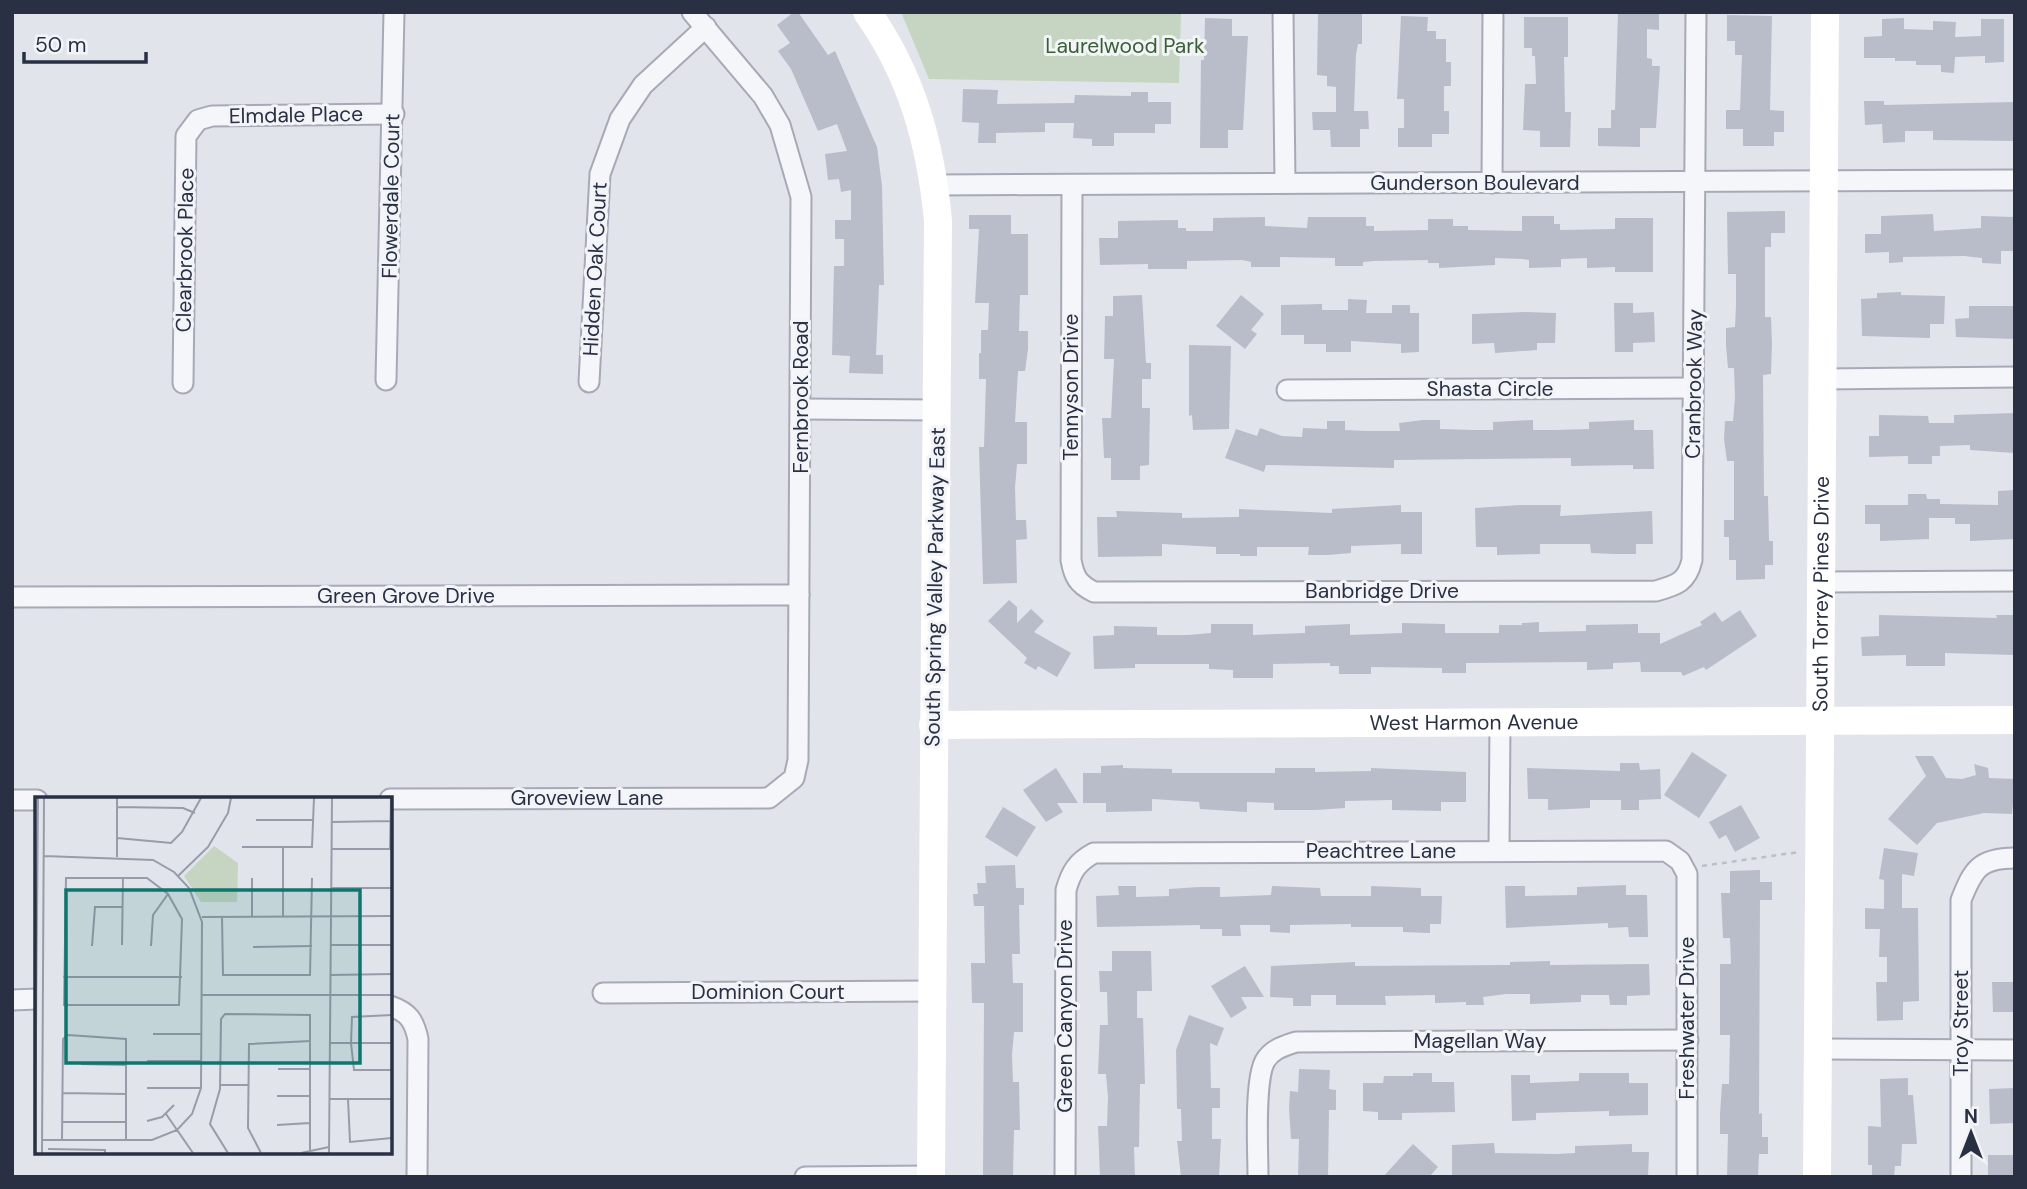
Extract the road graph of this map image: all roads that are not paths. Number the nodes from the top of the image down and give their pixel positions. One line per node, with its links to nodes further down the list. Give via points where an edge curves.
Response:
1 (394, 12): 8 (street, Flowerdale Court)
2 (867, 12): 16 (street, South Spring Valley Parkway East, via 908,82 925,131)
3 (1283, 12): 13 (street)
4 (1493, 12): 14 (street)
5 (1696, 12): 12 (street, Cranbrook Way)
6 (1825, 12): 10 (street, South Torrey Pines Drive)
7 (699, 19): 20 (street, Hidden Oak Court, via 620,119 600,174); 24 (street, Fernbrook Road, via 763,96 780,125 801,197)
8 (394, 114): 9 (street, Elmdale Place, via 212,116); 19 (street, Flowerdale Court)
9 (198, 120): 21 (street, Clearbrook Place, via 186,136)
10 (1824, 180): 11 (street, Gunderson Boulevard); 12 (street, Gunderson Boulevard); 18 (street, South Torrey Pines Drive)
11 (2015, 180)
12 (1696, 181): 14 (street, Gunderson Boulevard); 22 (street, Cranbrook Way)
13 (1285, 183): 14 (street, Gunderson Boulevard); 15 (street, Gunderson Boulevard)
14 (1492, 183)
15 (1072, 184): 16 (street, Gunderson Boulevard); 29 (street, Tennyson Drive, via 1070,560)
16 (935, 185): 25 (street, South Spring Valley Parkway East)
17 (2015, 377): 18 (street)
18 (1822, 379): 27 (street, South Torrey Pines Drive)
19 (386, 380)
20 (589, 382)
21 (183, 383)
22 (1693, 388): 23 (street, Shasta Circle); 28 (street, Cranbrook Way, via 1692,560)
23 (1287, 390)
24 (801, 409): 25 (street); 30 (street, Fernbrook Road)
25 (936, 410): 35 (street, South Spring Valley Parkway East)
26 (2015, 581): 27 (street)
27 (1823, 583): 33 (street, South Torrey Pines Drive)
28 (1682, 584): 29 (street, Banbridge Drive, via 1656,591 1094,592)
29 (1082, 586)
30 (799, 595): 31 (street, Green Grove Drive); 36 (street, Fernbrook Road, via 798,760 794,778)
31 (12, 597)
32 (2015, 720): 33 (street, West Harmon Avenue)
33 (1821, 721): 34 (street, West Harmon Avenue); 50 (street, South Torrey Pines Drive)
34 (1500, 723): 35 (street, West Harmon Avenue); 40 (street)
35 (933, 725): 44 (street, South Spring Valley Parkway East)
36 (782, 791): 37 (street, Groveview Lane, via 769,798)
37 (392, 799)
38 (12, 800): 39 (street)
39 (35, 800)
40 (1499, 850): 42 (street, Peachtree Lane, via 1094,853); 43 (street, Peachtree Lane, via 1666,851)
41 (2015, 858): 51 (street, Troy Street, via 1988,861 1973,871 1961,900)
42 (1081, 860): 56 (street, Green Canyon Drive, via 1070,873 1066,890)
43 (1681, 864): 49 (street, Freshwater Drive, via 1687,874)
44 (932, 991): 45 (street, Dominion Court); 53 (street, South Spring Valley Parkway East)
45 (603, 993)
46 (35, 999): 47 (street)
47 (12, 1000)
48 (398, 1008): 54 (street, via 415,1024 418,1039)
49 (1688, 1040): 57 (street, Magellan Way, via 1296,1042 1274,1050 1264,1063); 58 (street, Freshwater Drive)
50 (1818, 1049): 51 (street); 59 (street, South Torrey Pines Drive)
51 (1960, 1050): 52 (street); 60 (street, Troy Street)
52 (2015, 1050)
53 (931, 1176): 55 (street)
54 (418, 1177)
55 (805, 1177)
56 (1065, 1177)
57 (1258, 1177)
58 (1687, 1177)
59 (1817, 1177)
60 (1961, 1177)

